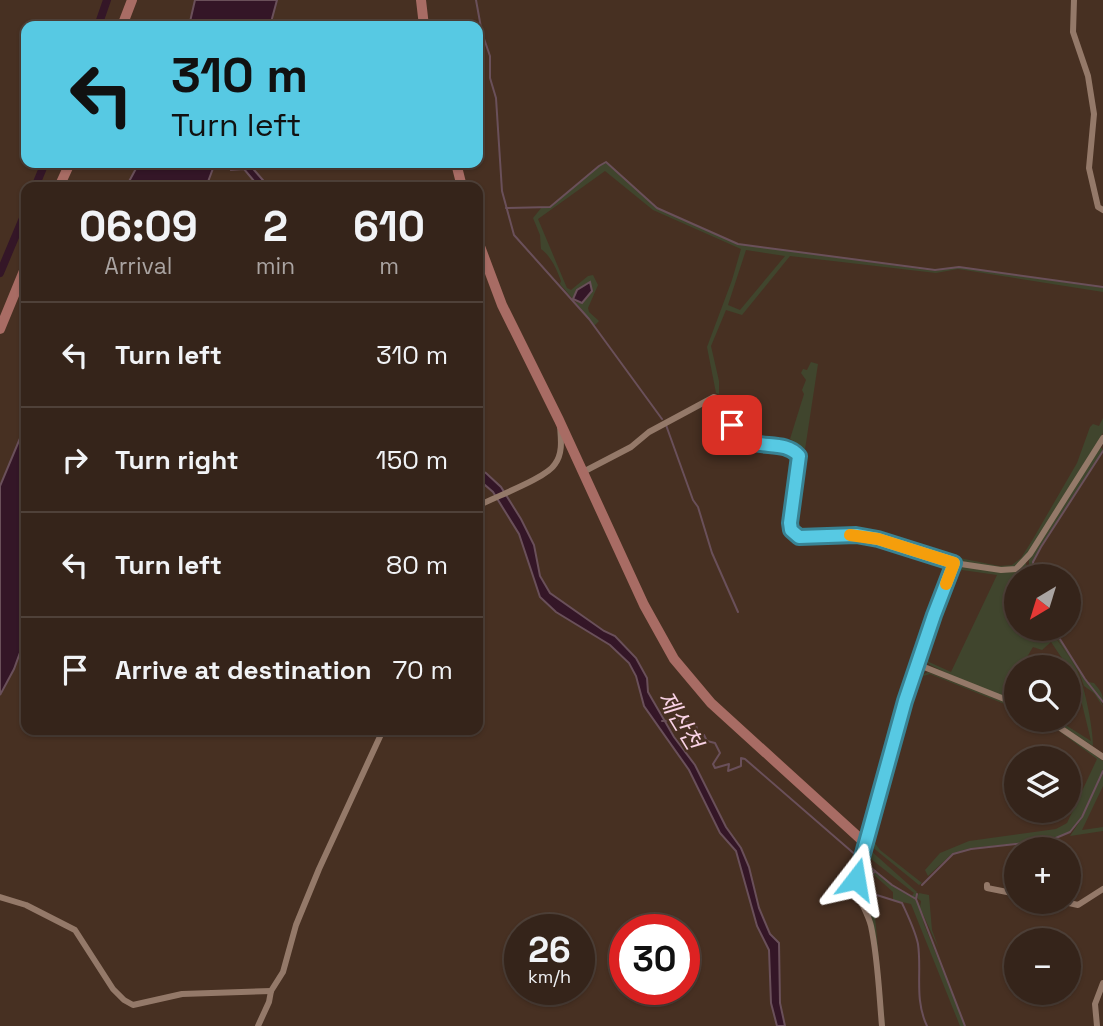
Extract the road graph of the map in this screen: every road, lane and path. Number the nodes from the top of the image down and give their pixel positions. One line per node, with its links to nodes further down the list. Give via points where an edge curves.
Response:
1 (132, 0): 4 (street)
2 (421, 0): 5 (street)
3 (1074, 0): 6 (street, via 1073,32 1088,76 1094,114 1089,167 1098,207)
4 (124, 21)
5 (423, 21)
6 (1103, 210)
7 (483, 254): 10 (street, via 502,305)
8 (21, 278): 9 (street)
9 (0, 328)
10 (559, 420): 12 (street); 13 (street, via 560,451 553,467)
11 (1103, 438): 14 (street, via 1020,566 1001,570)
12 (583, 472): 14 (street, via 718,397 726,401 740,438 785,447 799,456 790,523 795,535 856,535); 20 (street, via 674,659 710,702)
13 (483, 504)
14 (954, 563): 15 (street)
15 (919, 665): 16 (street); 20 (street)
16 (1004, 699)
17 (1066, 732): 19 (street)
18 (381, 735): 27 (street, via 319,869 283,972)
19 (1103, 757)
20 (865, 843): 30 (street, via 855,889 869,916 874,941)
21 (986, 885): 23 (street)
22 (1103, 889): 25 (street)
23 (1004, 892)
24 (0, 897): 27 (street, via 75,930 113,989 133,1005 182,994)
25 (1081, 903)
26 (1103, 983): 28 (street, via 1095,1004)
27 (271, 991): 29 (street)
28 (1098, 1025)
29 (258, 1026)
30 (882, 1026)

